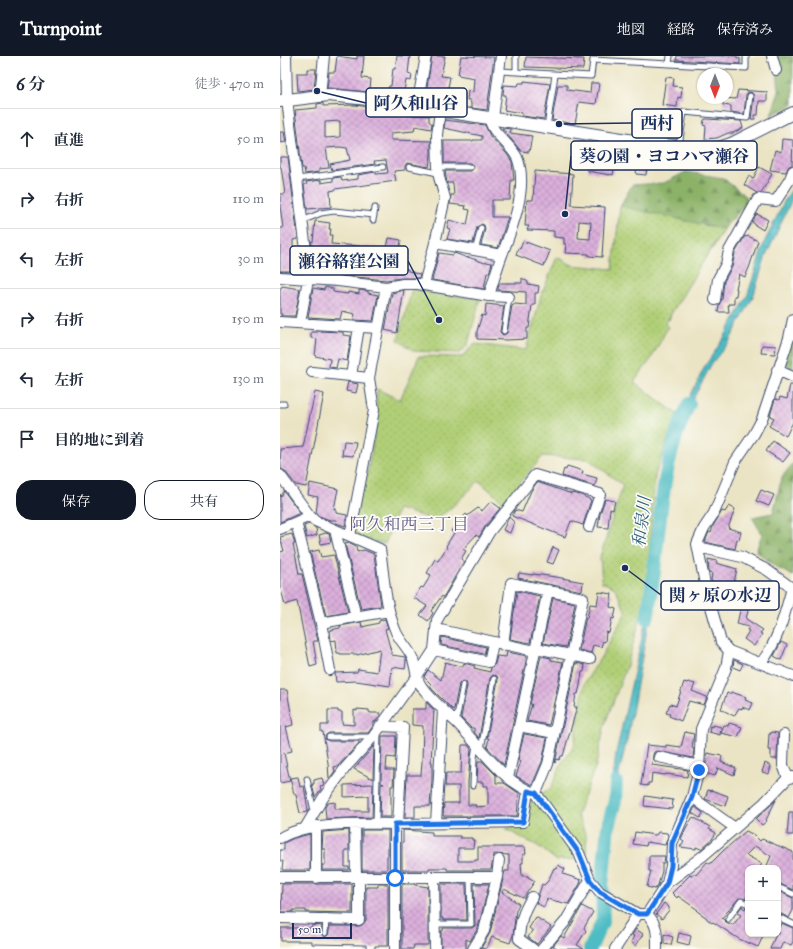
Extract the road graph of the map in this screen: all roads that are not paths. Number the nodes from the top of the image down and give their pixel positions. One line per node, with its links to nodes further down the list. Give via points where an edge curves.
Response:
1 (286, 56): 17 (street)
2 (324, 56): 15 (street)
3 (426, 56): 18 (street)
4 (501, 56): 12 (street)
5 (516, 56): 13 (lane)
6 (670, 56): 10 (lane)
7 (746, 56): 10 (lane, via 746,68)
8 (772, 56): 11 (street)
9 (593, 58): 10 (lane); 14 (lane, via 591,76)
10 (669, 64)
11 (776, 70)
12 (500, 71): 13 (lane); 21 (street)
13 (516, 72): 14 (lane)
14 (555, 75): 22 (lane)
15 (320, 96): 17 (street); 18 (street)
16 (750, 96): 23 (lane, via 747,118 684,112)
17 (283, 100): 29 (street)
18 (417, 106): 19 (street)
19 (440, 110): 21 (street); 27 (street)
20 (793, 113): 23 (street, via 719,148 701,150)
21 (492, 118): 22 (street); 35 (street, via 492,126 517,155 520,168 514,221)
22 (547, 127): 23 (street)
23 (679, 147)
24 (382, 167): 29 (lane)
25 (409, 167): 27 (lane)
26 (470, 168): 27 (lane)
27 (438, 170): 33 (street, via 445,198)
28 (793, 171): 42 (street, via 776,201 758,199 729,251 718,279)
29 (298, 179): 31 (street)
30 (376, 208): 31 (lane, via 374,218 334,211)
31 (302, 221): 37 (street)
32 (481, 228): 34 (lane)
33 (435, 243): 34 (street); 38 (street)
34 (475, 251): 35 (street)
35 (502, 255): 40 (street)
36 (280, 277): 37 (street)
37 (308, 279): 39 (street); 45 (street)
38 (424, 284): 39 (street); 40 (street)
39 (386, 287): 47 (street)
40 (489, 296): 41 (street)
41 (509, 297): 48 (lane)
42 (715, 300)
43 (793, 319): 49 (street)
44 (280, 322): 45 (street)
45 (300, 323): 46 (street)
46 (359, 327): 47 (street); 51 (street)
47 (378, 328): 53 (street)
48 (504, 331)
49 (777, 370): 52 (street); 62 (street, via 762,419 736,462 714,513 704,528)
50 (312, 372): 51 (street)
51 (351, 376): 53 (street)
52 (793, 377)
53 (369, 378): 61 (street, via 374,410)
54 (280, 475): 55 (street)
55 (283, 486): 56 (street)
56 (310, 516): 57 (street); 60 (street)
57 (296, 522): 59 (street); 66 (street)
58 (590, 527): 67 (street, via 600,494 535,475 490,531 437,620)
59 (280, 529)
60 (335, 530): 61 (street); 65 (street)
61 (350, 536): 64 (street, via 380,548)
62 (698, 547): 71 (street, via 715,622 721,642); 74 (street, via 742,557 767,570 792,588 782,623 769,653)
63 (548, 590): 68 (street, via 511,583); 70 (street); 72 (street, via 583,598)
64 (389, 611): 65 (street); 76 (street, via 396,634 412,657)
65 (356, 617): 66 (street)
66 (321, 623): 75 (street)
67 (436, 629): 68 (street); 69 (street)
68 (498, 644): 69 (street, via 489,662); 70 (street)
69 (434, 650): 76 (street)
70 (535, 650): 72 (street); 82 (street)
71 (729, 651): 74 (street); 89 (street, via 726,668 701,729)
72 (572, 656): 73 (street); 84 (street)
73 (590, 659)
74 (761, 663): 77 (street)
75 (330, 670)
76 (417, 676): 80 (street, via 420,684); 83 (street)
77 (793, 676)
78 (494, 679): 87 (lane)
79 (463, 685): 81 (lane)
80 (443, 710): 81 (street); 97 (street)
81 (456, 722): 87 (street)
82 (519, 726): 84 (street); 90 (street)
83 (377, 731): 86 (lane); 96 (street, via 346,767); 99 (lane); 100 (street, via 404,727)
84 (554, 733): 94 (street, via 548,764)
85 (784, 735): 91 (street, via 782,766)
86 (328, 737)
87 (478, 748): 90 (street); 93 (lane, via 474,758)
88 (659, 757): 89 (street)
89 (699, 766): 95 (street)
90 (508, 778): 94 (street)
91 (791, 778): 103 (street)
92 (307, 779): 96 (lane)
93 (473, 786)
94 (532, 792): 97 (street, via 523,822); 113 (street, via 579,853)
95 (692, 797): 103 (street); 114 (street, via 672,843)
96 (314, 812): 102 (street)
97 (436, 823): 100 (street)
98 (355, 824): 99 (street); 101 (street); 111 (street)
99 (376, 824): 100 (street)
100 (396, 824): 112 (street)
101 (316, 826): 102 (street); 110 (street)
102 (305, 828): 104 (street)
103 (735, 828): 114 (street, via 704,856)
104 (280, 838)
105 (499, 860): 109 (street)
106 (280, 877): 110 (street)
107 (434, 877): 108 (street); 112 (street); 124 (street)
108 (470, 877): 109 (street); 124 (lane, via 471,924)
109 (497, 877): 129 (street, via 484,930)
110 (316, 878): 111 (street)
111 (358, 878): 112 (street); 122 (street, via 358,920)
112 (395, 878): 127 (street)
113 (590, 880): 119 (street, via 600,892); 131 (street, via 565,922)
114 (667, 883): 119 (street)
115 (781, 888): 116 (lane)
116 (793, 894)
117 (532, 896): 130 (street, via 523,912 519,939)
118 (745, 903): 123 (lane, via 741,901)
119 (642, 914): 132 (street); 133 (street, via 653,920 656,927)
120 (280, 918): 122 (street)
121 (781, 918): 125 (lane)
122 (326, 919): 126 (lane)
123 (728, 919)
124 (435, 924): 128 (street)
125 (793, 924)
126 (325, 933)
127 (395, 949)
128 (435, 949)
129 (473, 949)
130 (533, 949)
131 (542, 949)
132 (615, 949)
133 (657, 949)

